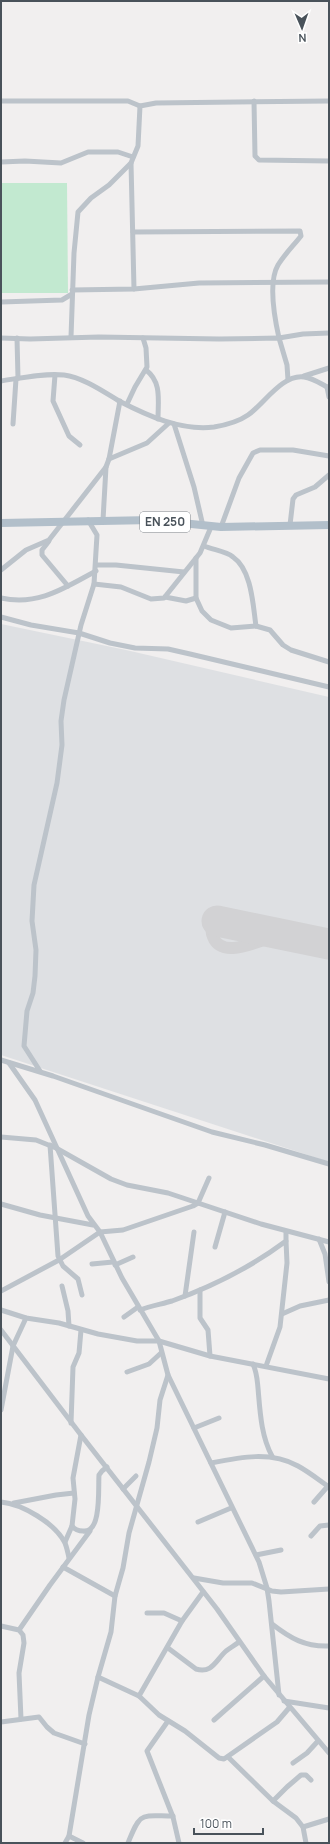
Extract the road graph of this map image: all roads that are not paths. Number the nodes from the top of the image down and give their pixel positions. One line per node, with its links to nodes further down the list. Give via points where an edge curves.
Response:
1 (1, 101): 4 (street, via 128,101)
2 (254, 101): 3 (street); 4 (street); 6 (street, via 256,159)
3 (329, 101)
4 (140, 106): 5 (street, via 138,146)
5 (133, 157): 7 (street, via 118,152 88,152 61,163); 8 (street)
6 (329, 161)
7 (1, 162)
8 (131, 163): 9 (street); 13 (street, via 78,212)
9 (133, 232): 11 (street, via 300,231 301,236 278,265); 12 (street)
10 (329, 282): 11 (street)
11 (274, 283): 12 (street, via 199,282); 20 (street, via 273,304)
12 (134, 289): 13 (street)
13 (72, 292): 14 (street, via 62,300); 16 (street)
14 (1, 302)
15 (329, 333): 20 (street)
16 (71, 337): 18 (street); 19 (street)
17 (1, 338): 18 (street)
18 (17, 338): 25 (street)
19 (143, 338): 20 (street); 22 (street, via 148,364)
20 (279, 338): 26 (street)
21 (329, 368): 24 (street)
22 (146, 370): 31 (street); 32 (street, via 157,384)
23 (55, 375): 25 (street); 30 (street, via 72,377); 35 (street, via 53,401 69,436)
24 (304, 376): 26 (street); 28 (street)
25 (17, 378): 27 (street); 33 (street)
26 (288, 380): 34 (street, via 254,411 234,422 202,428)
27 (1, 381)
28 (328, 387): 29 (street)
29 (329, 397)
30 (120, 401): 31 (street); 37 (street)
31 (127, 404): 32 (street)
32 (158, 419): 34 (street)
33 (13, 424)
34 (172, 424): 37 (street, via 147,443); 44 (street)
35 (80, 445)
36 (329, 456): 47 (street, via 293,450 260,450 253,453 239,478)
37 (109, 459): 38 (street)
38 (106, 467): 41 (street); 42 (street)
39 (329, 475): 45 (street, via 315,487 296,495 293,499)
40 (88, 520): 41 (main road, EN 250); 42 (main road, EN 250); 51 (street, via 97,535)
41 (104, 520): 44 (main road, EN 250, via 152,520)
42 (64, 521): 43 (main road, EN 250); 48 (street)
43 (1, 523)
44 (207, 526): 47 (main road, EN 250); 49 (street)
45 (290, 526): 46 (main road, EN 250); 47 (main road, EN 250)
46 (329, 526)
47 (221, 527)
48 (49, 540): 52 (street, via 26,550); 55 (street, via 42,553)
49 (204, 546): 50 (street); 60 (street, via 234,557 244,572 252,592)
50 (196, 558): 53 (street); 58 (street)
51 (96, 568): 53 (street, via 116,565); 54 (street); 55 (street)
52 (1, 570)
53 (184, 572): 56 (street)
54 (94, 584): 56 (street, via 121,587 151,599); 61 (street)
55 (68, 586): 57 (street, via 52,595 29,599)
56 (165, 597): 58 (street, via 186,601)
57 (1, 598)
58 (196, 598): 60 (street, via 202,611 211,620 223,626)
59 (1, 617): 61 (street)
60 (256, 626): 62 (street, via 272,631 291,650)
61 (79, 633): 63 (street, via 130,647 168,649); 66 (street, via 62,709 62,745 56,783 34,885 32,921 36,950 35,981 27,1010 24,1046)
62 (329, 662)
63 (329, 687)
64 (1, 1060): 65 (street)
65 (9, 1063): 66 (street); 69 (street, via 35,1100)
66 (40, 1072): 70 (street, via 212,1132)
67 (1, 1137): 68 (street, via 36,1140)
68 (50, 1145): 69 (street); 75 (street)
69 (56, 1148): 72 (street, via 116,1181); 76 (street)
70 (329, 1164)
71 (209, 1178): 72 (street)
72 (198, 1203): 74 (street); 77 (street, via 123,1230)
73 (1, 1204): 75 (street, via 30,1213)
74 (225, 1212): 79 (street); 83 (street)
75 (56, 1217): 76 (street); 85 (street)
76 (93, 1225): 77 (street)
77 (100, 1232): 85 (street); 87 (street)
78 (194, 1232): 93 (street)
79 (286, 1232): 80 (street); 81 (street)
80 (319, 1239): 82 (street); 88 (street, via 325,1254)
81 (286, 1241): 90 (street, via 250,1266); 97 (street)
82 (329, 1242)
83 (215, 1247)
84 (133, 1257): 87 (street)
85 (59, 1260): 91 (street); 92 (street, via 78,1279)
86 (92, 1264): 87 (street)
87 (114, 1264): 95 (street)
88 (329, 1282)
89 (62, 1286): 100 (street)
90 (200, 1290): 93 (street); 106 (street, via 200,1318 208,1330)
91 (1, 1291)
92 (82, 1295)
93 (185, 1296): 95 (street)
94 (329, 1300): 97 (street, via 300,1306)
95 (139, 1308): 98 (street); 103 (street)
96 (1, 1310): 99 (street)
97 (282, 1314): 108 (street, via 279,1333)
98 (124, 1316)
99 (26, 1318): 100 (street); 104 (street)
100 (69, 1326): 102 (street)
101 (1, 1330): 104 (street)
102 (81, 1330): 103 (street, via 138,1341); 114 (street, via 79,1354 73,1367)
103 (159, 1342): 105 (street); 106 (street)
104 (13, 1346): 112 (street); 114 (street)
105 (161, 1353): 109 (street, via 149,1364); 110 (street)
106 (210, 1356): 107 (street)
107 (253, 1364): 108 (street); 117 (street, via 258,1377 265,1441)
108 (266, 1366): 111 (street)
109 (127, 1372)
110 (168, 1375): 115 (street); 127 (street)
111 (329, 1379)
112 (1, 1410)
113 (219, 1418): 115 (street)
114 (71, 1423): 116 (street)
115 (194, 1428): 118 (street)
116 (81, 1435): 119 (street); 123 (street, via 74,1467)
117 (272, 1456): 118 (street, via 242,1457); 121 (street, via 299,1466)
118 (211, 1463): 128 (street)
119 (106, 1467): 122 (street); 132 (street, via 99,1475 96,1520)
120 (136, 1476): 122 (street)
121 (329, 1487): 125 (street)
122 (123, 1489): 127 (street)
123 (74, 1493): 126 (street); 131 (street)
124 (1, 1502): 126 (street)
125 (314, 1502)
126 (13, 1503): 134 (street, via 26,1508 42,1520)
127 (137, 1505): 139 (street); 143 (street)
128 (231, 1508): 129 (street); 136 (street)
129 (198, 1522)
130 (329, 1525): 133 (street, via 320,1526)
131 (72, 1526): 132 (street, via 84,1532); 134 (street)
132 (90, 1531): 137 (street)
133 (311, 1536)
134 (65, 1542): 137 (street)
135 (281, 1550): 136 (street)
136 (256, 1555): 140 (street)
137 (69, 1558): 138 (street)
138 (63, 1567): 143 (street); 148 (street)
139 (194, 1578): 140 (street, via 252,1583); 142 (street)
140 (267, 1588): 141 (street, via 281,1592); 146 (street)
141 (329, 1589)
142 (203, 1592): 145 (street); 149 (street, via 218,1609)
143 (115, 1596): 153 (street, via 111,1632)
144 (147, 1613): 145 (street, via 164,1613)
145 (182, 1621): 151 (street)
146 (272, 1624): 150 (street, via 302,1644); 154 (street)
147 (1, 1626): 148 (street)
148 (19, 1630): 159 (street, via 24,1643 19,1673)
149 (239, 1642): 151 (street, via 227,1650 211,1668 201,1670); 152 (street)
150 (329, 1646)
151 (168, 1648): 155 (street)
152 (264, 1676): 154 (street); 160 (street)
153 (98, 1677): 155 (street); 164 (street)
154 (279, 1695): 156 (street)
155 (138, 1696): 161 (street)
156 (284, 1701): 157 (street); 158 (street)
157 (289, 1708): 163 (street); 166 (street, via 277,1722)
158 (329, 1708)
159 (21, 1719): 162 (street); 164 (street, via 39,1717 54,1733)
160 (214, 1720)
161 (168, 1721): 166 (street, via 220,1758); 170 (street, via 147,1751)
162 (1, 1722)
163 (318, 1741): 165 (street); 167 (street)
164 (85, 1744): 173 (street)
165 (329, 1753)
166 (228, 1757): 169 (street)
167 (293, 1763)
168 (310, 1780): 169 (street, via 306,1775 301,1775)
169 (273, 1801): 172 (street, via 296,1818)
170 (173, 1816): 176 (street, via 141,1818 137,1821); 177 (street)
171 (329, 1819): 172 (street)
172 (303, 1827): 178 (street)
173 (69, 1836): 174 (street); 175 (street)
174 (65, 1843)
175 (83, 1843)
176 (128, 1843)
177 (179, 1843)
178 (306, 1843)

